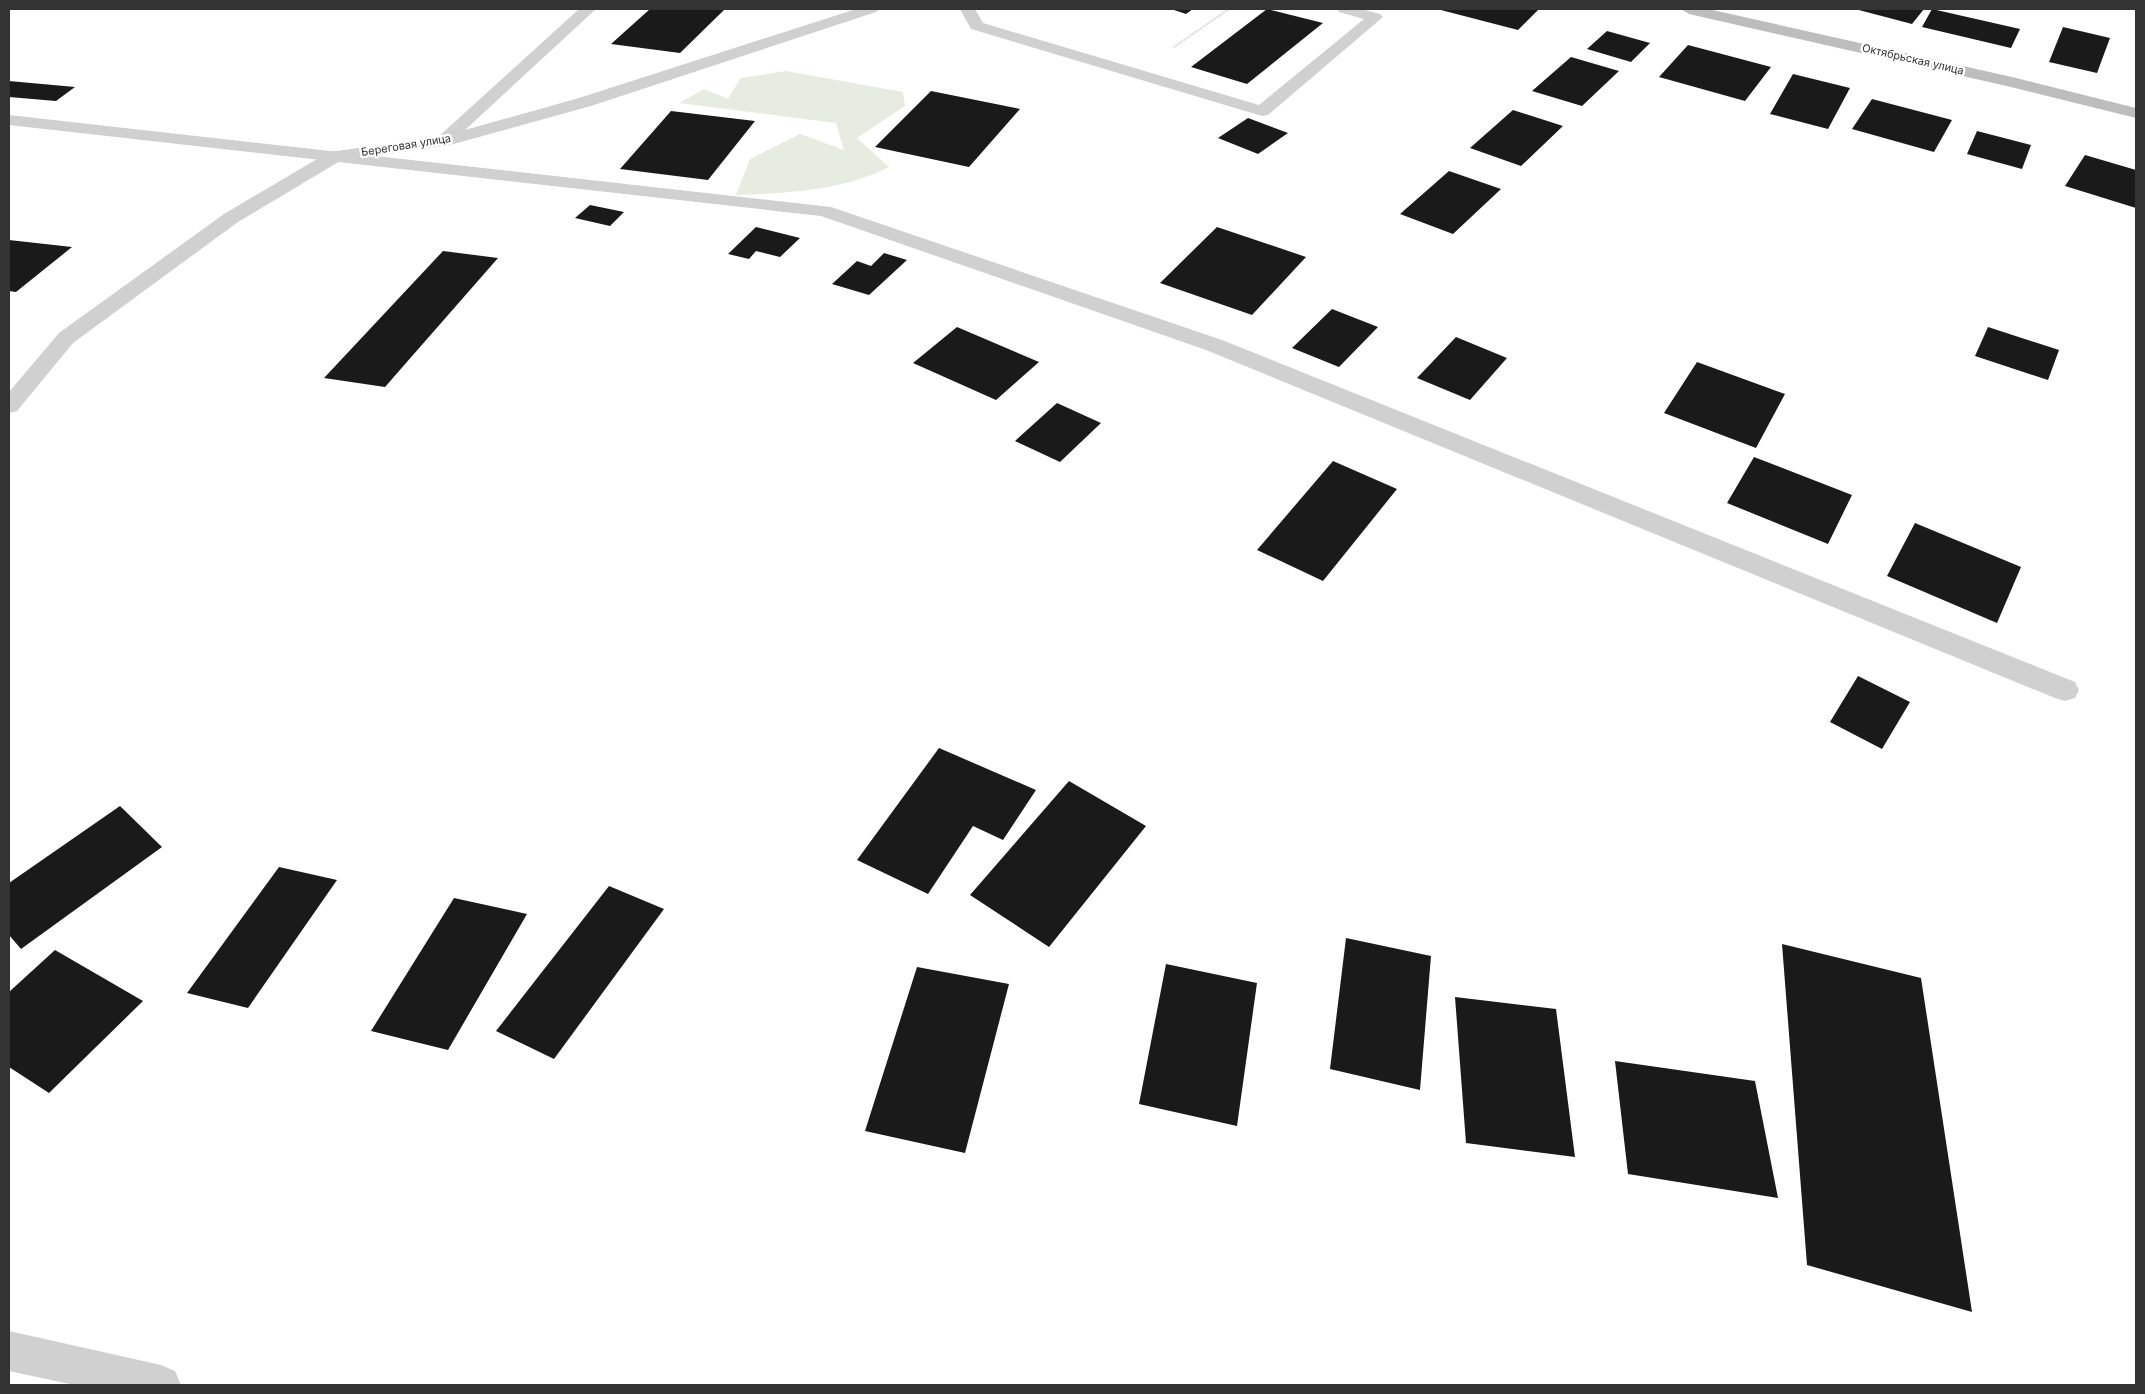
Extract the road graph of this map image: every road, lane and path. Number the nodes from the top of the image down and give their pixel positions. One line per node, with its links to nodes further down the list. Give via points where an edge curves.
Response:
1 (588, 9): 10 (street)
2 (871, 9): 10 (street, Береговая улица, via 585,102)
3 (968, 9): 5 (street, via 977,26 1262,111 1375,17)
4 (1229, 9): 7 (path)
5 (1344, 9)
6 (1689, 9): 8 (street, Октябрьская улица)
7 (1173, 48)
8 (2136, 113)
9 (9, 120): 11 (street)
10 (444, 141): 11 (street, Береговая улица)
11 (335, 156): 12 (street, Береговая улица, via 231,218 66,338); 13 (street, via 824,211 1214,345)
12 (9, 406)
13 (2065, 690)
14 (9, 1351): 15 (street)
15 (161, 1385)

